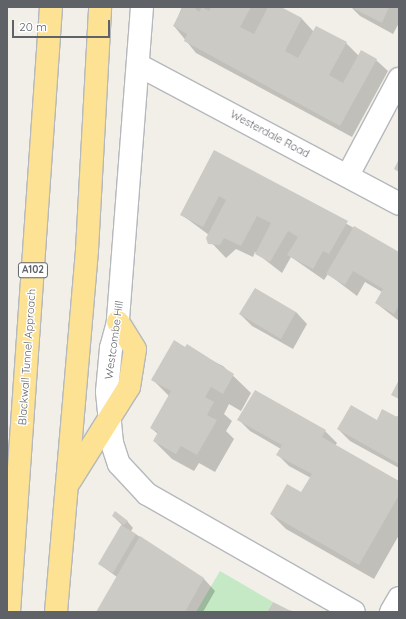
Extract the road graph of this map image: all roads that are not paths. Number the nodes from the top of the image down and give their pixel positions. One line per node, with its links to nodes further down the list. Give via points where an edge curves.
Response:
1 (52, 7): 12 (highway, Blackwall Tunnel Approach / A102)
2 (100, 7): 10 (highway)
3 (142, 7): 4 (street, Westcombe Hill)
4 (140, 66): 6 (street, Westerdale Road); 8 (street, Westcombe Hill)
5 (399, 79): 6 (street)
6 (348, 175): 7 (street, Westerdale Road)
7 (399, 204)
8 (118, 322): 9 (highway, via 135,349 129,387)
9 (110, 421): 10 (highway); 14 (street, via 119,464 148,494)
10 (70, 482): 13 (highway)
11 (399, 598): 15 (street)
12 (9, 612)
13 (56, 612)
14 (354, 612)
15 (391, 612)

